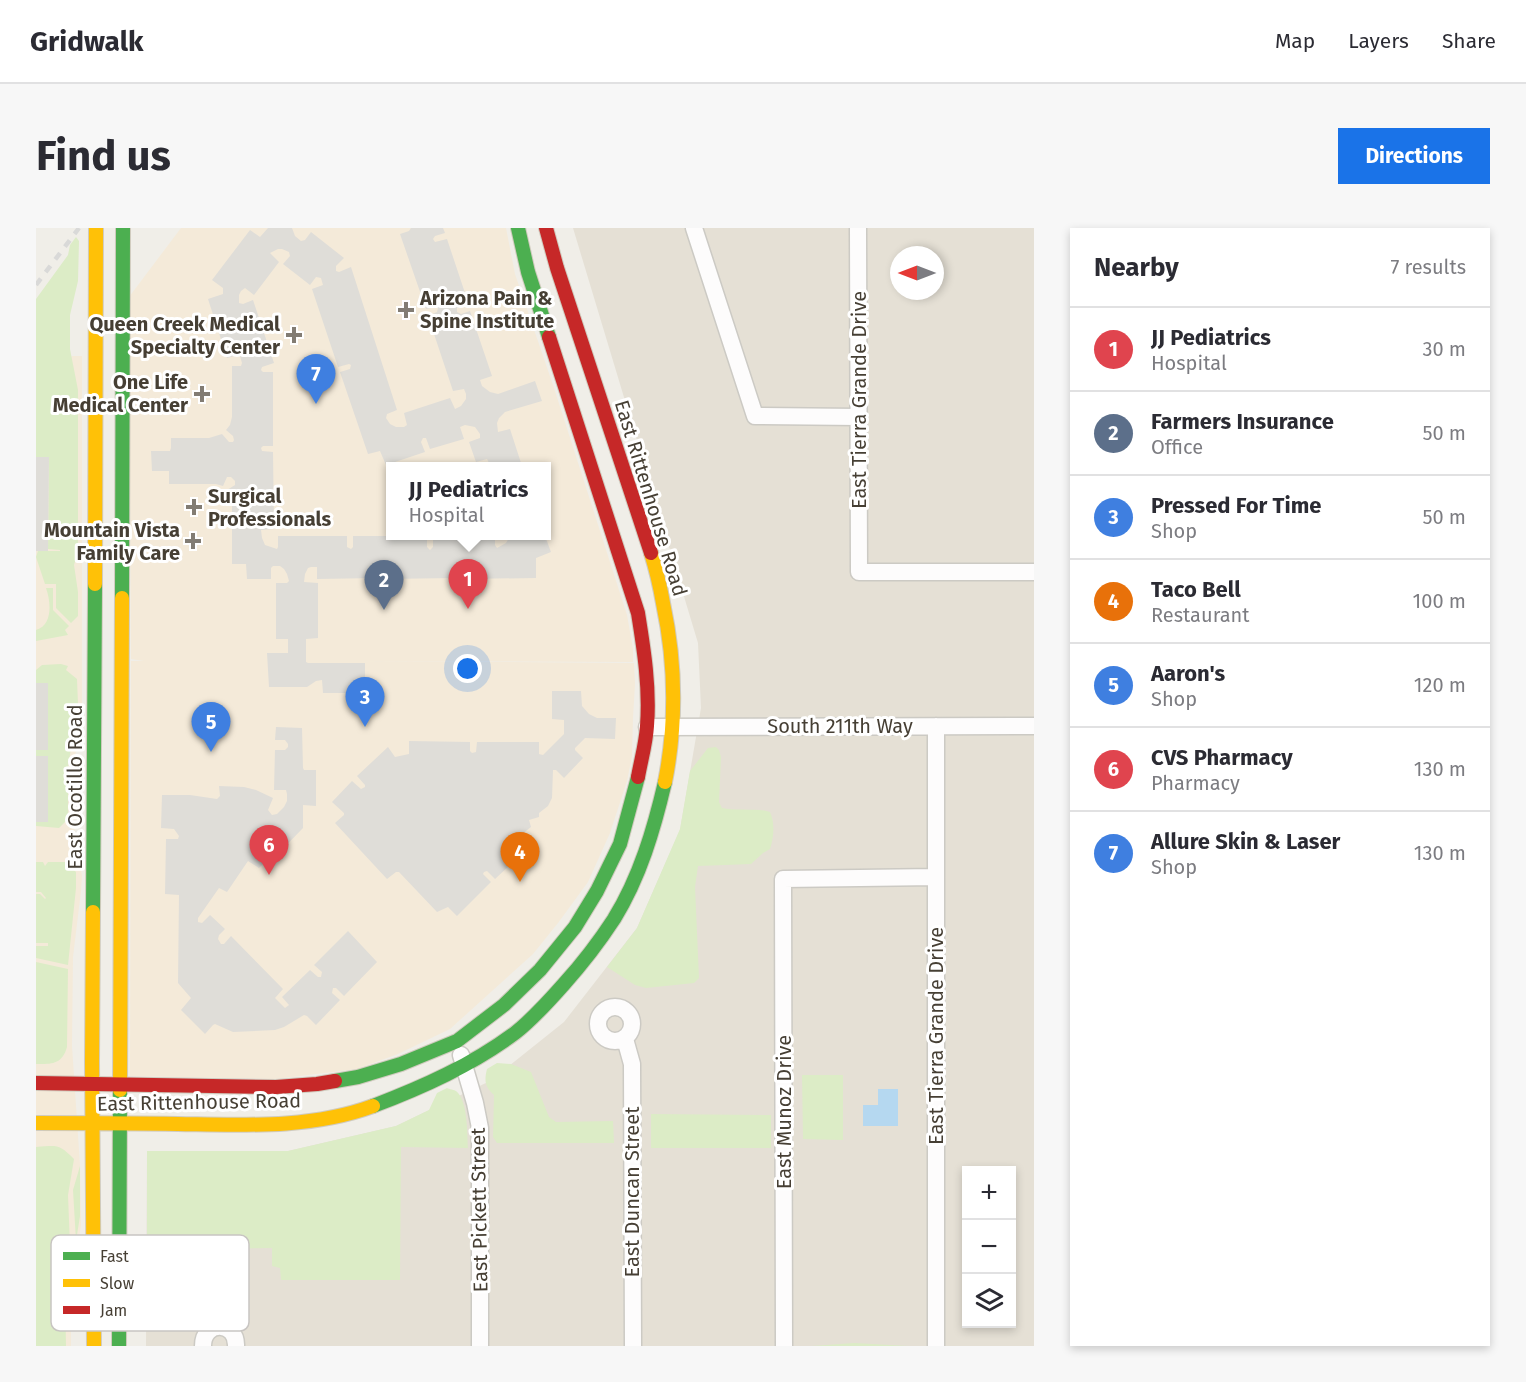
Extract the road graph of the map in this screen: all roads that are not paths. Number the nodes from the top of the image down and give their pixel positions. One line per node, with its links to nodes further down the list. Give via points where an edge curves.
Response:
1 (96, 228): 13 (main road, East Ocotillo Road)
2 (123, 228): 14 (main road)
3 (518, 228): 11 (main road, East Rittenhouse Road, via 528,272 638,613 647,686)
4 (546, 228): 12 (main road, East Rittenhouse Road, via 654,562 673,668)
5 (694, 228): 7 (street, via 755,416)
6 (858, 228): 7 (street, East Tierra Grande Drive)
7 (858, 417): 8 (street, East Tierra Grande Drive, via 859,572)
8 (1034, 572)
9 (936, 726): 10 (street, South 211th Way); 12 (street, South 211th Way); 15 (street, East Tierra Grande Drive)
10 (1034, 726)
11 (647, 727): 12 (street, South 211th Way); 17 (main road, East Rittenhouse Road, via 620,844 581,918 526,986)
12 (672, 727): 18 (main road, East Rittenhouse Road, via 668,769 648,845 616,916 550,999 516,1032)
13 (94, 792): 14 (main road, via 110,807); 20 (main road, East Ocotillo Road)
14 (120, 810): 21 (main road)
15 (936, 878): 35 (street, East Munoz Drive, via 783,879); 36 (street, East Tierra Grande Drive)
16 (625, 1039): 34 (street, East Duncan Street, via 632,1064)
17 (457, 1041): 18 (street, East Pickett Street); 21 (main road, East Rittenhouse Road, via 401,1064 317,1084)
18 (465, 1066): 24 (main road, East Rittenhouse Road, via 412,1092 358,1111 312,1120 266,1124); 33 (street, East Pickett Street, via 480,1128)
19 (36, 1083): 20 (main road, East Rittenhouse Road)
20 (92, 1083): 21 (main road, East Rittenhouse Road); 23 (main road, East Ocotillo Road)
21 (121, 1085): 24 (main road)
22 (36, 1123): 23 (main road, East Rittenhouse Road)
23 (93, 1123): 24 (main road, East Rittenhouse Road); 25 (main road, East Ocotillo Road)
24 (121, 1124): 26 (main road)
25 (93, 1235)
26 (120, 1235)
27 (119, 1331): 30 (main road)
28 (209, 1331): 31 (street)
29 (231, 1331): 32 (street)
30 (119, 1346)
31 (203, 1346)
32 (236, 1346)
33 (480, 1346)
34 (633, 1346)
35 (784, 1346)
36 (936, 1346)

